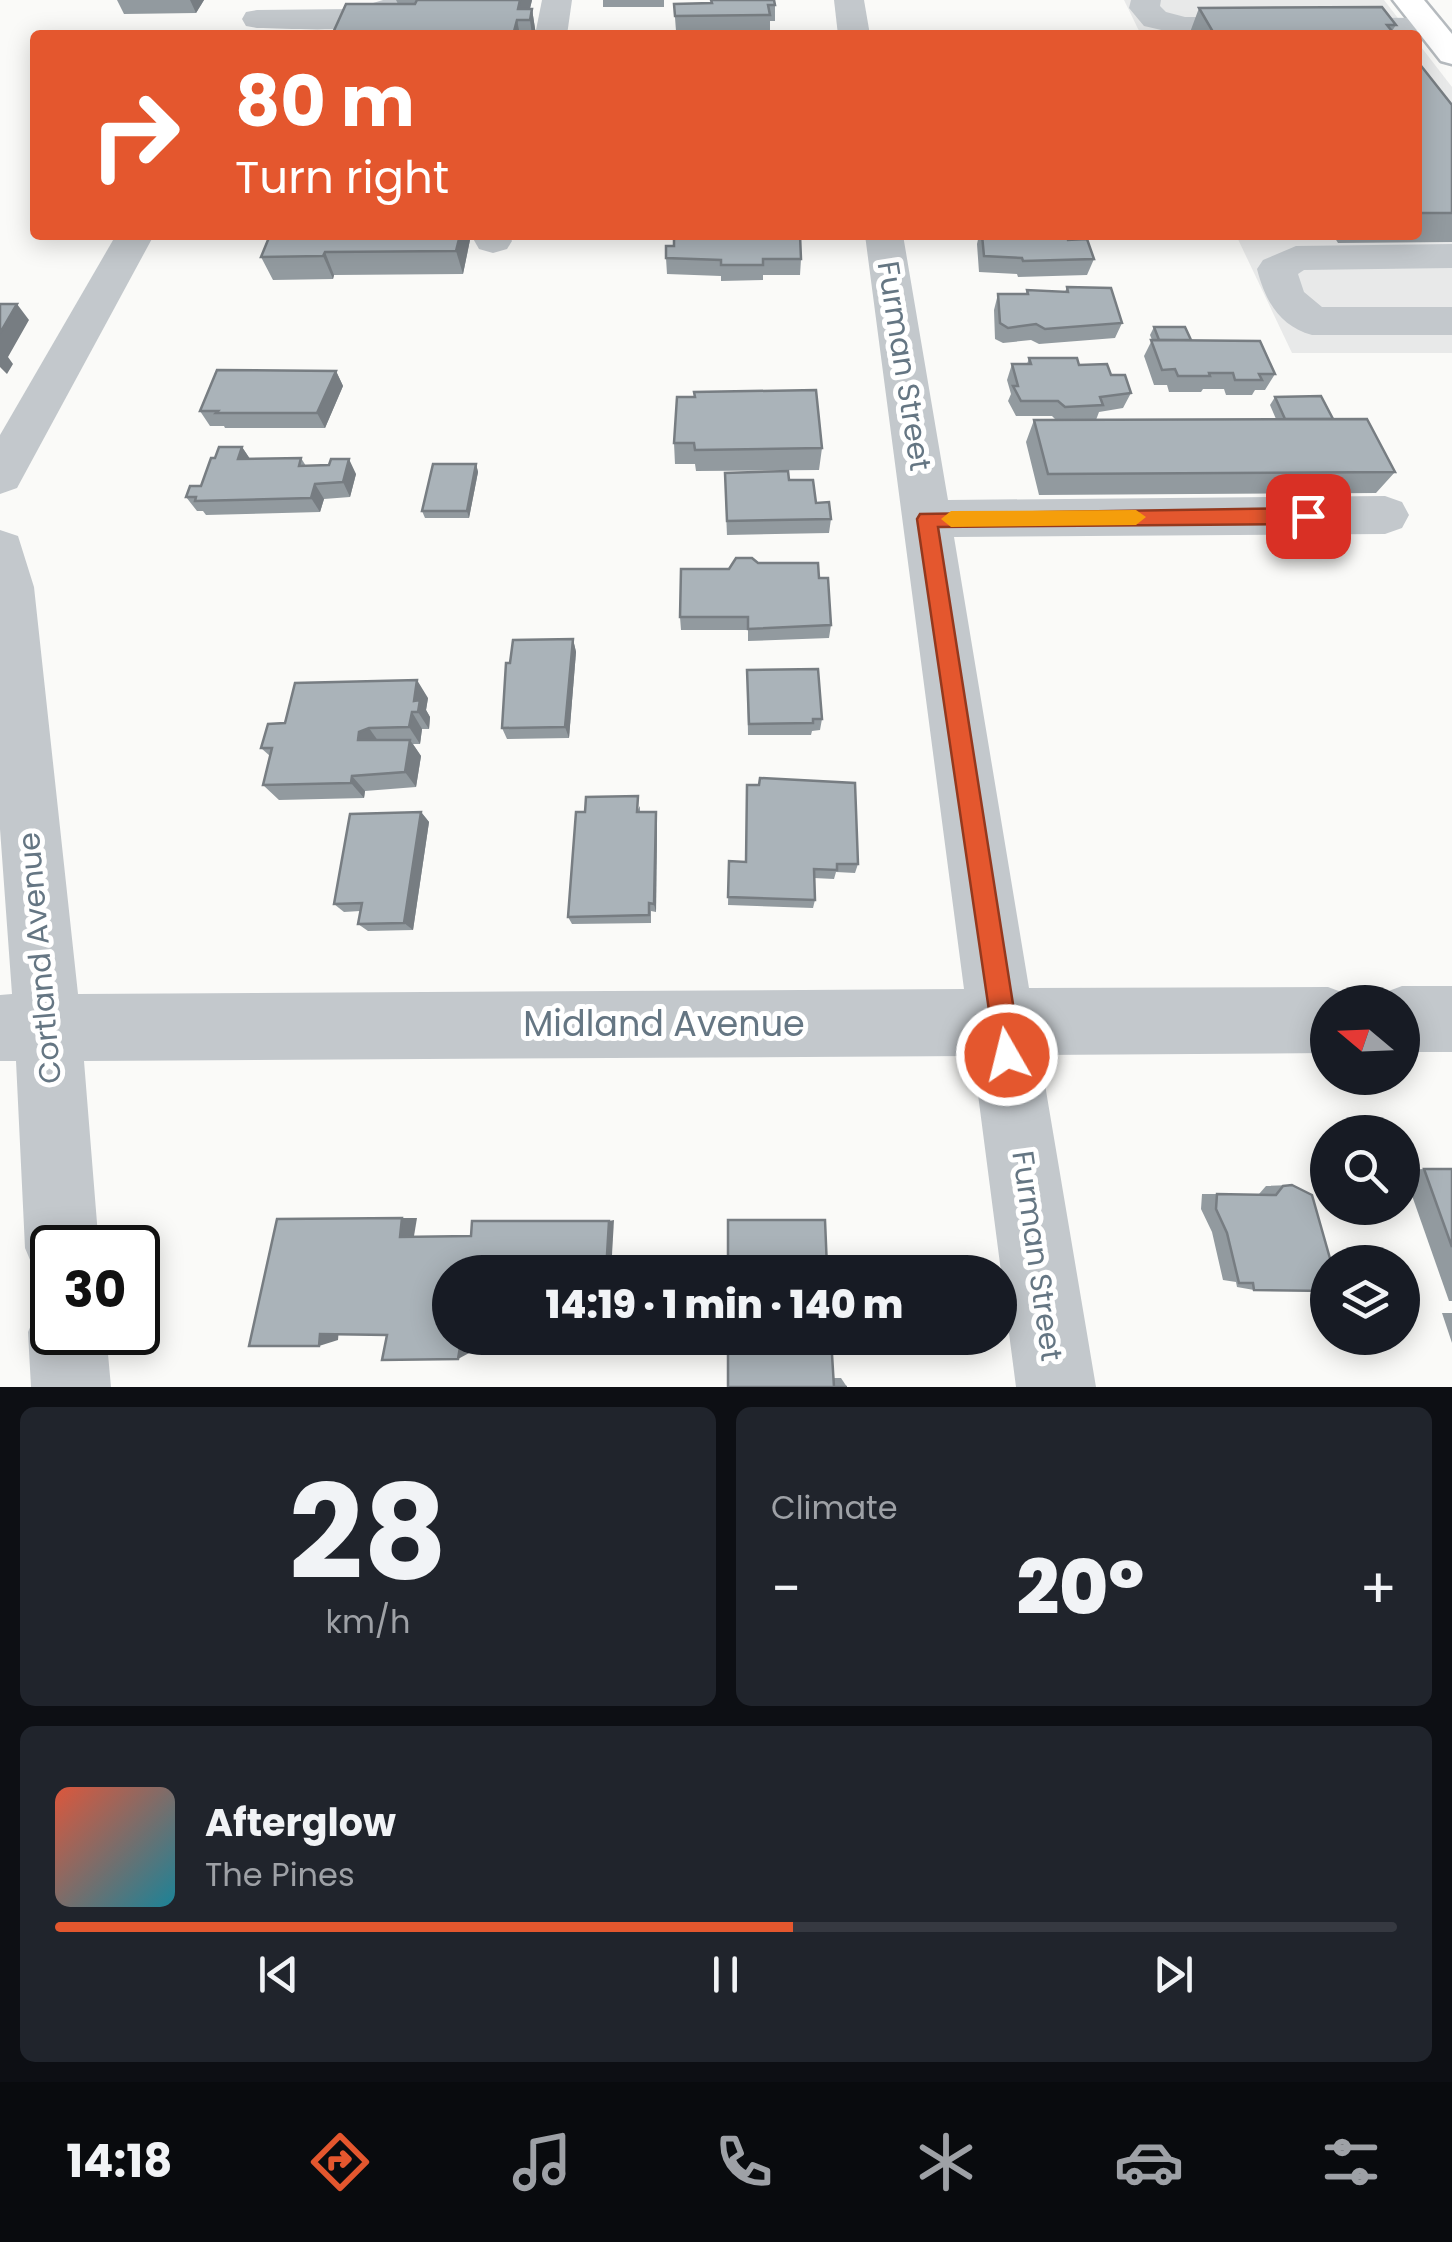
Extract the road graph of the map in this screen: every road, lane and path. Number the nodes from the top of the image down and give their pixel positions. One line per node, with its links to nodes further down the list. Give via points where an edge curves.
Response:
1 (404, 0): 6 (street, via 365,17)
2 (557, 0): 8 (street)
3 (849, 0): 9 (street)
4 (1146, 0): 7 (street, via 1144,8 1155,20 1185,26)
5 (1408, 0): 7 (main road)
6 (257, 18)
7 (1430, 27): 10 (main road)
8 (552, 30)
9 (853, 30)
10 (1452, 54)
11 (133, 240): 15 (street)
12 (885, 240): 17 (street, Furman Street)
13 (1452, 256): 14 (street, via 1296,258 1277,269 1285,298 1312,321)
14 (1452, 321)
15 (0, 476)
16 (1385, 515): 17 (street)
17 (927, 519): 22 (street, Furman Street)
18 (0, 550): 23 (street, Cortland Avenue, via 8,587)
19 (1420, 1019): 20 (street)
20 (1452, 1019)
21 (1310, 1020): 22 (street, Midland Avenue)
22 (1002, 1022): 23 (street, Midland Avenue); 27 (street, Furman Street)
23 (24, 1028): 24 (street, Cortland Avenue)
24 (58, 1225)
25 (69, 1355): 26 (street)
26 (71, 1387)
27 (1056, 1387)

